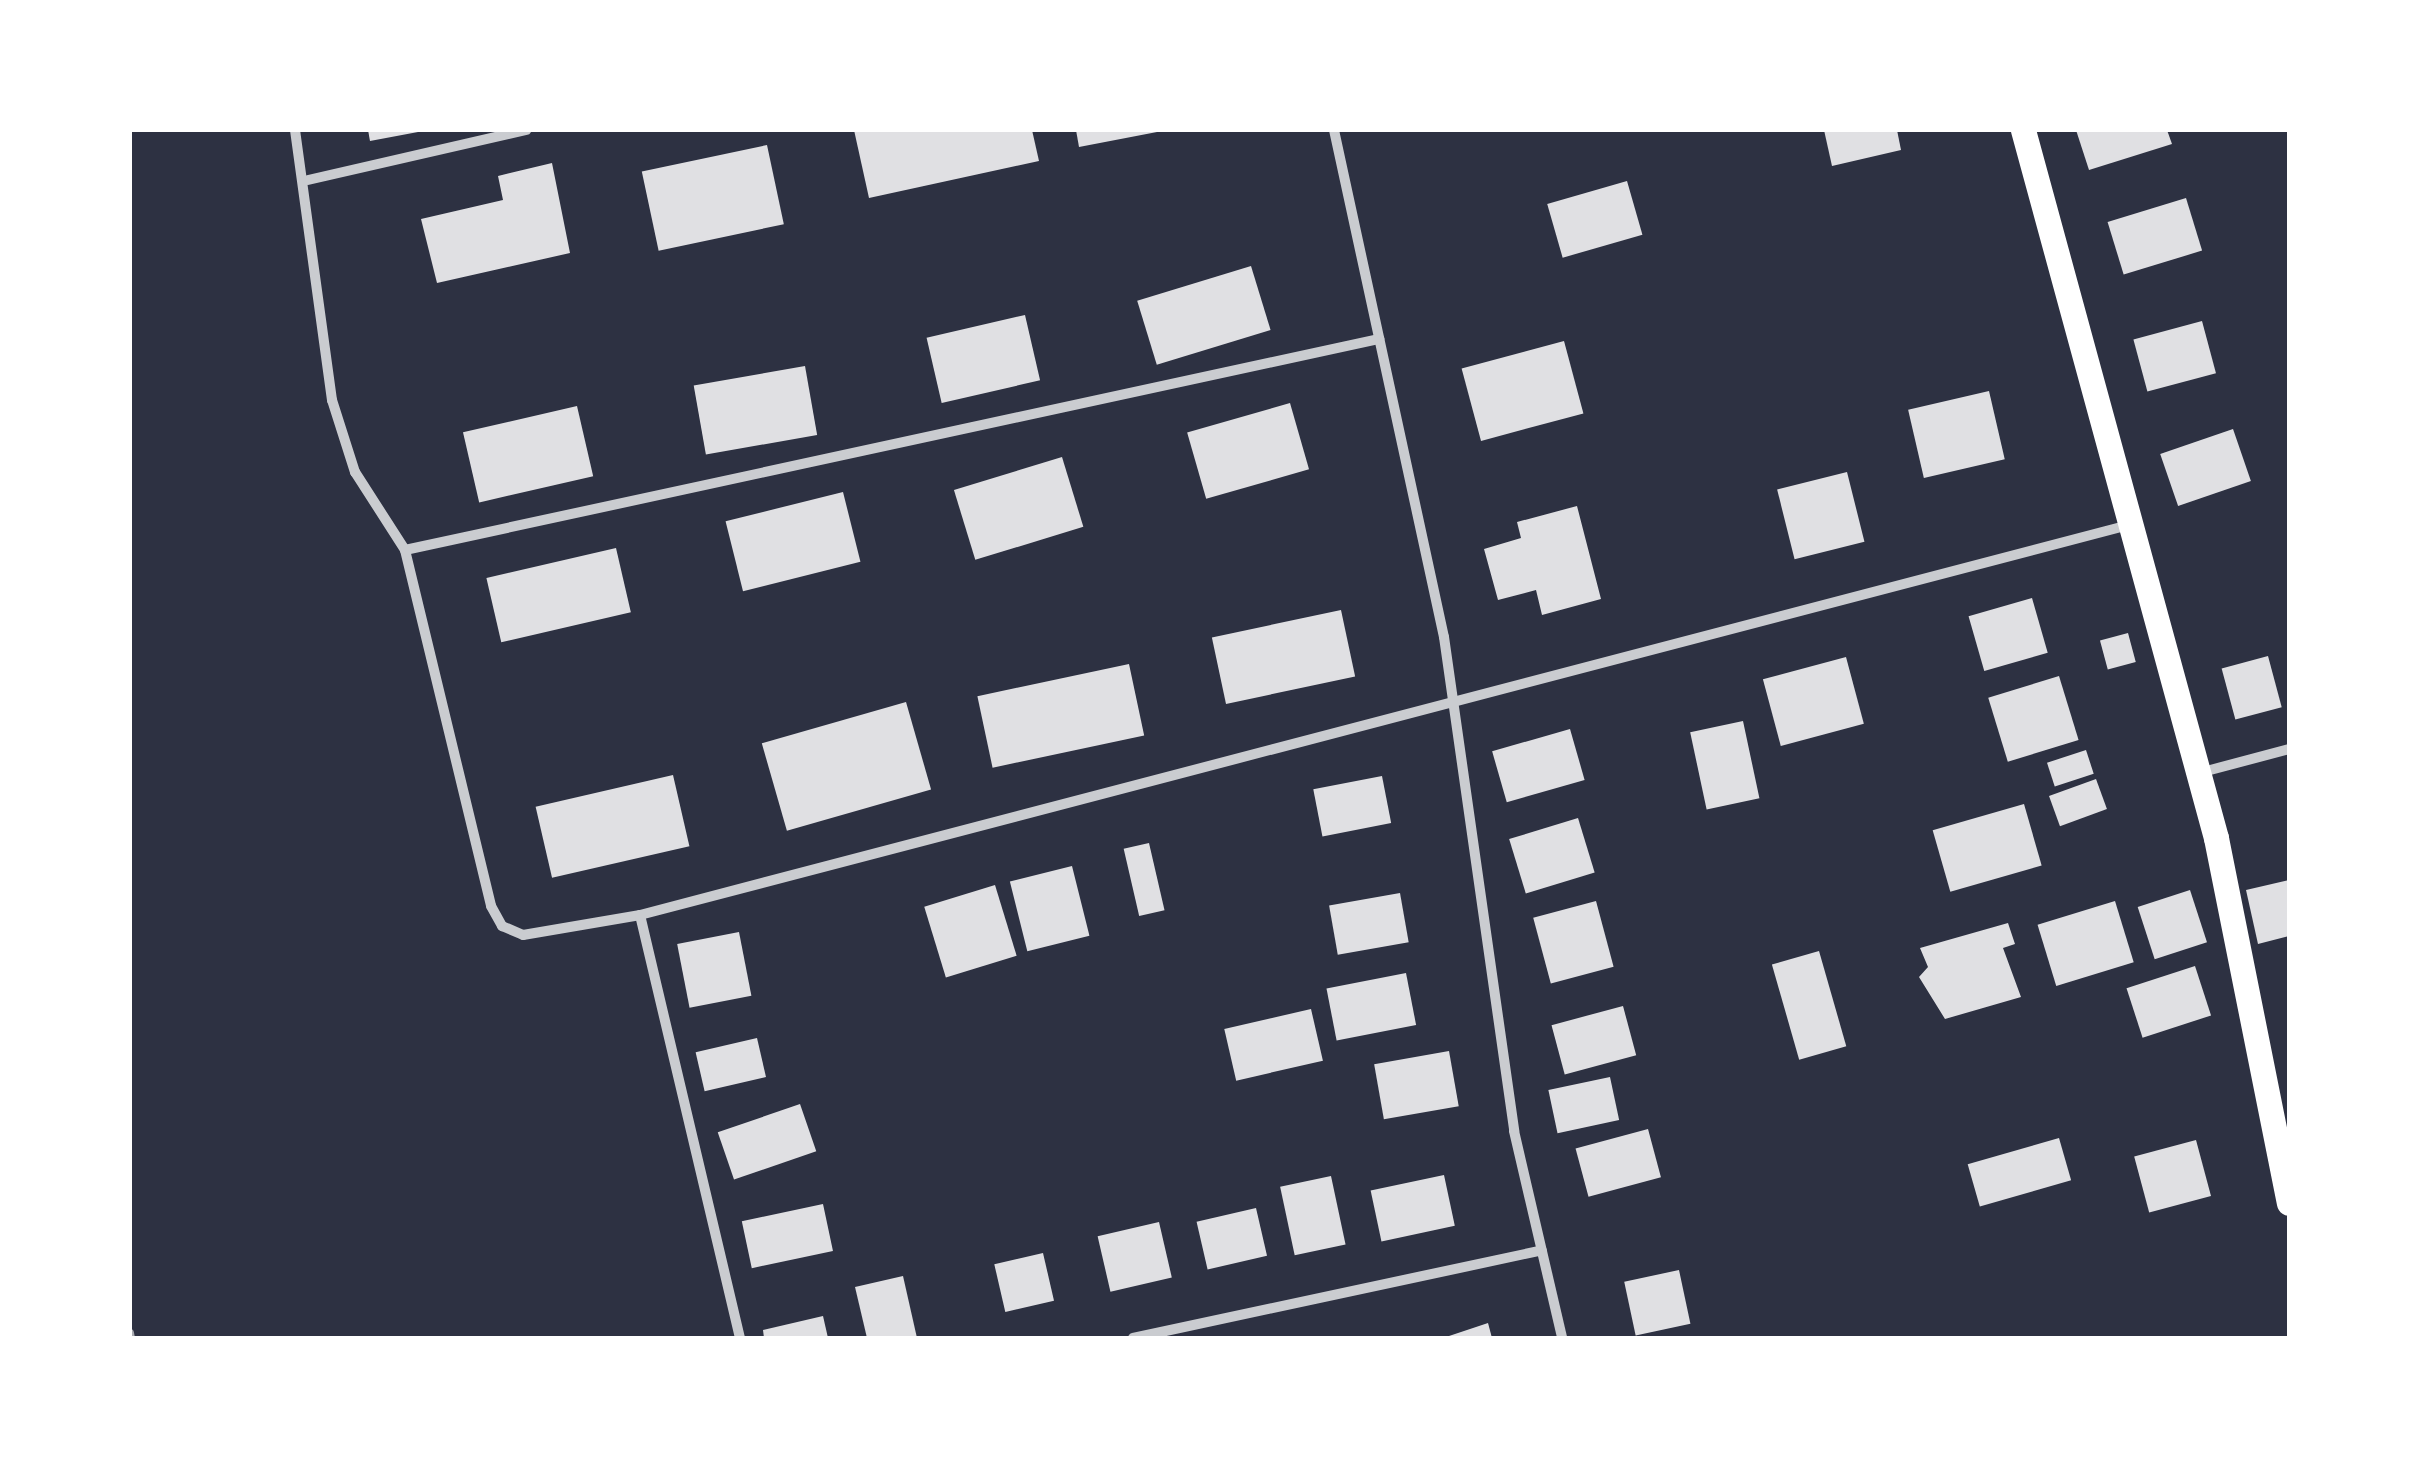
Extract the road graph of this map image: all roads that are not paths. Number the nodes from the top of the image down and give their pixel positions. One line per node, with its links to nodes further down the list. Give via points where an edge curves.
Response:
1 (294, 130): 5 (street)
2 (526, 130): 5 (street)
3 (1334, 130): 6 (street)
4 (2023, 130): 7 (main road)
5 (308, 180): 8 (street, via 332,400 355,472)
6 (1379, 338): 8 (street); 9 (street)
7 (2133, 524): 9 (street); 11 (main road)
8 (405, 550): 12 (street, via 502,926 523,935)
9 (1454, 705): 12 (street); 14 (street, via 1514,1131)
10 (2289, 749): 11 (street)
11 (2199, 773): 13 (main road)
12 (640, 915): 15 (street)
13 (2289, 1203)
14 (1542, 1250): 16 (street); 17 (street)
15 (740, 1338)
16 (1133, 1338)
17 (1562, 1338)

